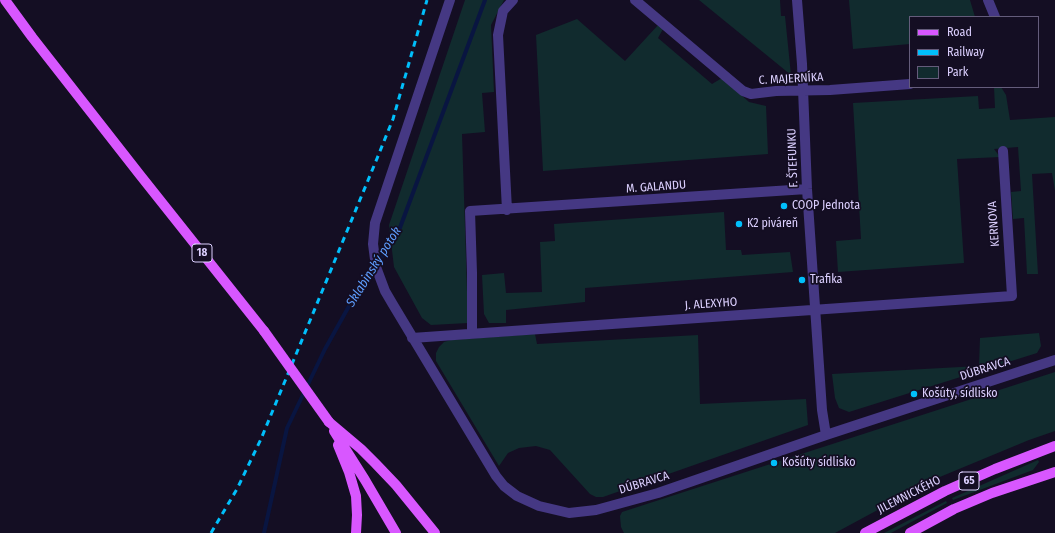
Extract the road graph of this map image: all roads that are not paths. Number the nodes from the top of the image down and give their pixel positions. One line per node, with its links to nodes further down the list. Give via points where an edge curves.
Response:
1 (5, 0): 18 (main road, 18, bridge, via 264,331)
2 (450, 0): 16 (street, DÚBRAVCA, via 375,223 373,244 376,267 385,291)
3 (513, 0): 12 (street, via 504,11 498,35)
4 (635, 0): 9 (street, C. MAJERNÍKA, via 742,91 751,94)
5 (796, 0): 9 (street, F. ŠTEFUNKU)
6 (988, 0): 7 (street)
7 (995, 16)
8 (909, 84): 9 (street, C. MAJERNÍKA)
9 (803, 90): 11 (street, F. ŠTEFUNKU)
10 (1003, 151): 13 (street, KERNOVA)
11 (807, 189): 12 (street, M. GALANDU); 14 (street, F. ŠTEFUNKU)
12 (507, 210): 15 (street, M. GALANDU, via 470,211)
13 (1012, 296): 14 (street, J. ALEXYHO)
14 (816, 309): 15 (street, J. ALEXYHO); 19 (street, F. ŠTEFUNKU, via 822,410)
15 (472, 334): 16 (street, J. ALEXYHO)
16 (412, 338): 19 (street, DÚBRAVCA, via 504,486 527,501 561,512 596,510 628,502)
17 (1055, 360): 19 (street, DÚBRAVCA)
18 (329, 422): 22 (main road, via 356,496); 23 (main road, 18); 24 (main road, via 375,463)
19 (826, 435)
20 (1055, 446): 25 (main road, JILEMNICKÉHO / 65, via 945,491)
21 (1055, 472): 26 (main road, 65, via 992,493 954,509)
22 (356, 533)
23 (396, 533)
24 (435, 533)
25 (864, 533)
26 (910, 533)

